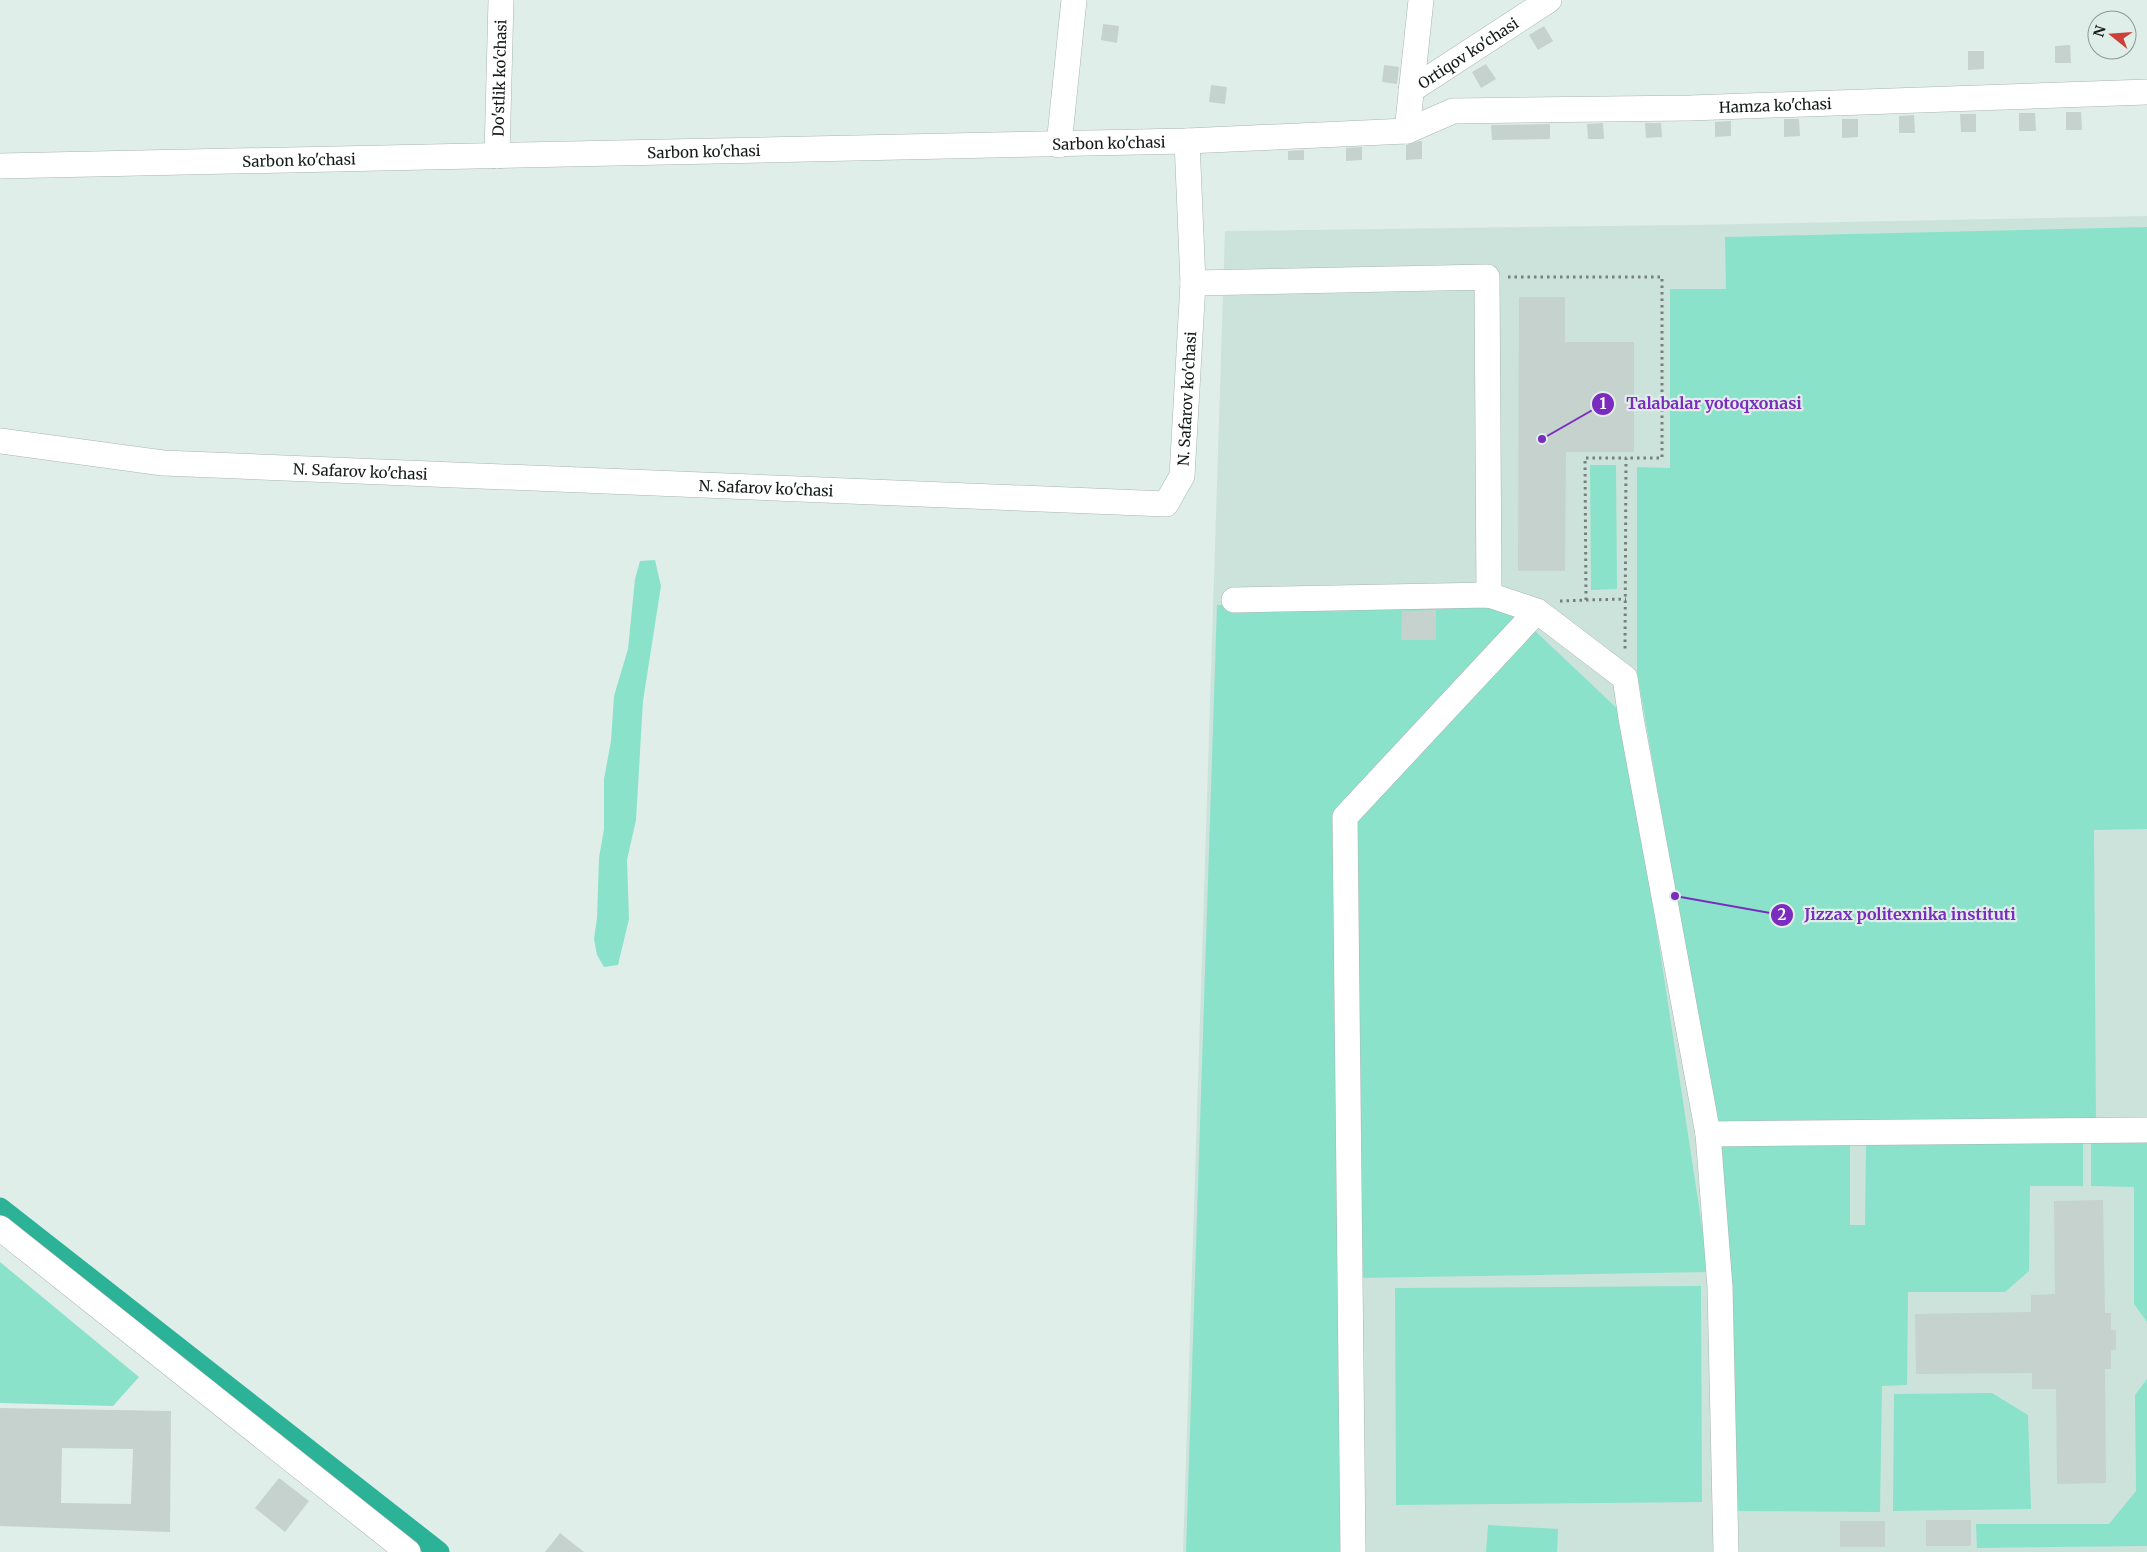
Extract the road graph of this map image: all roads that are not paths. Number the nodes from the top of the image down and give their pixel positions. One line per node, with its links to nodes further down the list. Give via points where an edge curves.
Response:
1 (501, 0): 10 (street, Do'stlik ko'chasi)
2 (1074, 0): 9 (street)
3 (1421, 0): 5 (street)
4 (1549, 0): 5 (street, Ortiqov ko'chasi)
5 (1411, 90): 7 (street)
6 (2147, 92): 7 (street, Hamza ko'chasi, via 1690,108 1453,111)
7 (1407, 131): 8 (street, Sarbon ko'chasi)
8 (1187, 142): 9 (street, Sarbon ko'chasi); 12 (street, N. Safarov ko'chasi)
9 (1059, 145): 10 (street, Sarbon ko'chasi)
10 (497, 156): 11 (street, Sarbon ko'chasi)
11 (0, 166)
12 (1193, 283): 13 (street, N. Safarov ko'chasi, via 1182,476 1166,504 163,462); 14 (street, via 1487,277)
13 (0, 441)
14 (1489, 595): 15 (street); 16 (street)
15 (1234, 600)
16 (1537, 611): 18 (street, via 1625,678); 21 (street, via 1345,817)
17 (2147, 1130): 18 (street)
18 (1708, 1134): 22 (street, via 1720,1287)
19 (0, 1228): 20 (street)
20 (408, 1552)
21 (1354, 1552)
22 (1726, 1552)

